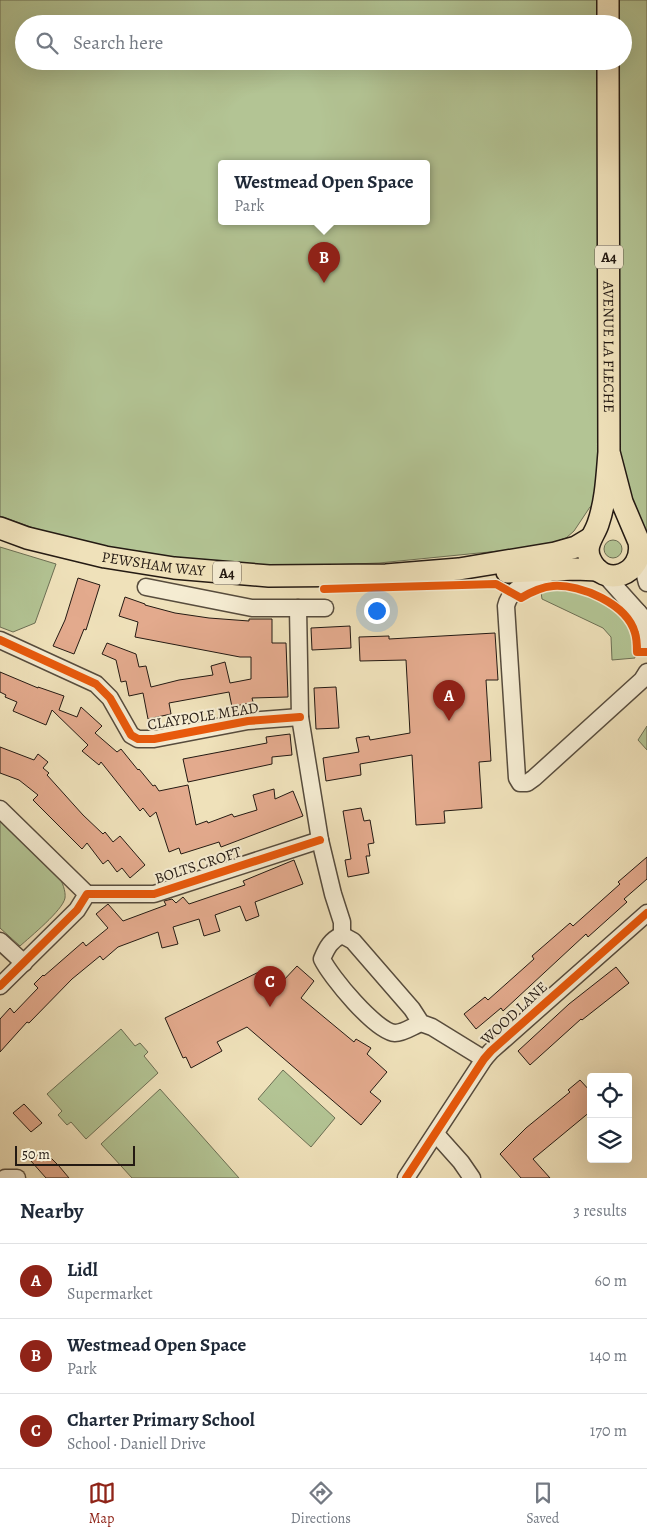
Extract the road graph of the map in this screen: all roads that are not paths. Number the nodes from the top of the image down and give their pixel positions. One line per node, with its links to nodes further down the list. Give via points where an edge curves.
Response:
1 (608, 0): 2 (main road)
2 (608, 15)
3 (608, 70): 4 (main road, AVENUE LA FLECHE / A4)
4 (609, 452): 6 (main road, AVENUE LA FLECHE / A4); 7 (main road, AVENUE LA FLECHE / A4, via 604,502)
5 (0, 528): 9 (main road, PEWSHAM WAY / A4, via 105,557 174,568 269,576 386,575)
6 (634, 533): 7 (main road, A4, via 626,526 612,524); 8 (main road, AVENUE LA FLECHE / A4, via 639,542)
7 (592, 535): 9 (main road, PEWSHAM WAY / A4, via 576,547 555,553); 11 (main road, AVENUE LA FLECHE / A4, via 588,554)
8 (640, 556): 11 (main road, A4, via 628,572 614,576); 12 (street, AVENUE LA FLECHE)
9 (459, 569): 10 (main road, PEWSHAM WAY / A4)
10 (556, 570): 11 (main road, PEWSHAM WAY / A4); 19 (street, via 520,586 510,595 506,606 517,778 520,783 528,783 534,778)
11 (601, 572): 16 (street, AVENUE LA FLECHE)
12 (647, 583)
13 (146, 587): 14 (street, via 252,608)
14 (298, 608): 15 (street); 20 (street)
15 (325, 608)
16 (642, 617): 18 (street)
17 (0, 640): 20 (street, CLAYPOLE MEAD, via 96,684 110,698 130,735 138,739 154,739 248,721)
18 (647, 646)
19 (647, 672)
20 (300, 717): 22 (street)
21 (0, 809): 23 (street)
22 (320, 840): 23 (street, BOLTS CROFT, via 154,894); 25 (street, via 342,922)
23 (86, 894): 27 (street, via 77,910)
24 (647, 913): 30 (street, WOOD LANE)
25 (342, 934): 29 (street, via 353,941 412,1009); 29 (street, via 327,946 322,959 350,998 381,1026 393,1032)
26 (0, 941): 27 (street)
27 (24, 963): 28 (street)
28 (0, 986)
29 (420, 1023): 30 (street)
30 (484, 1059): 31 (street, WOOD LANE)
31 (436, 1134): 34 (street, WOOD LANE); 35 (street)
32 (5, 1178): 33 (street)
33 (17, 1178)
34 (406, 1178)
35 (472, 1178)

